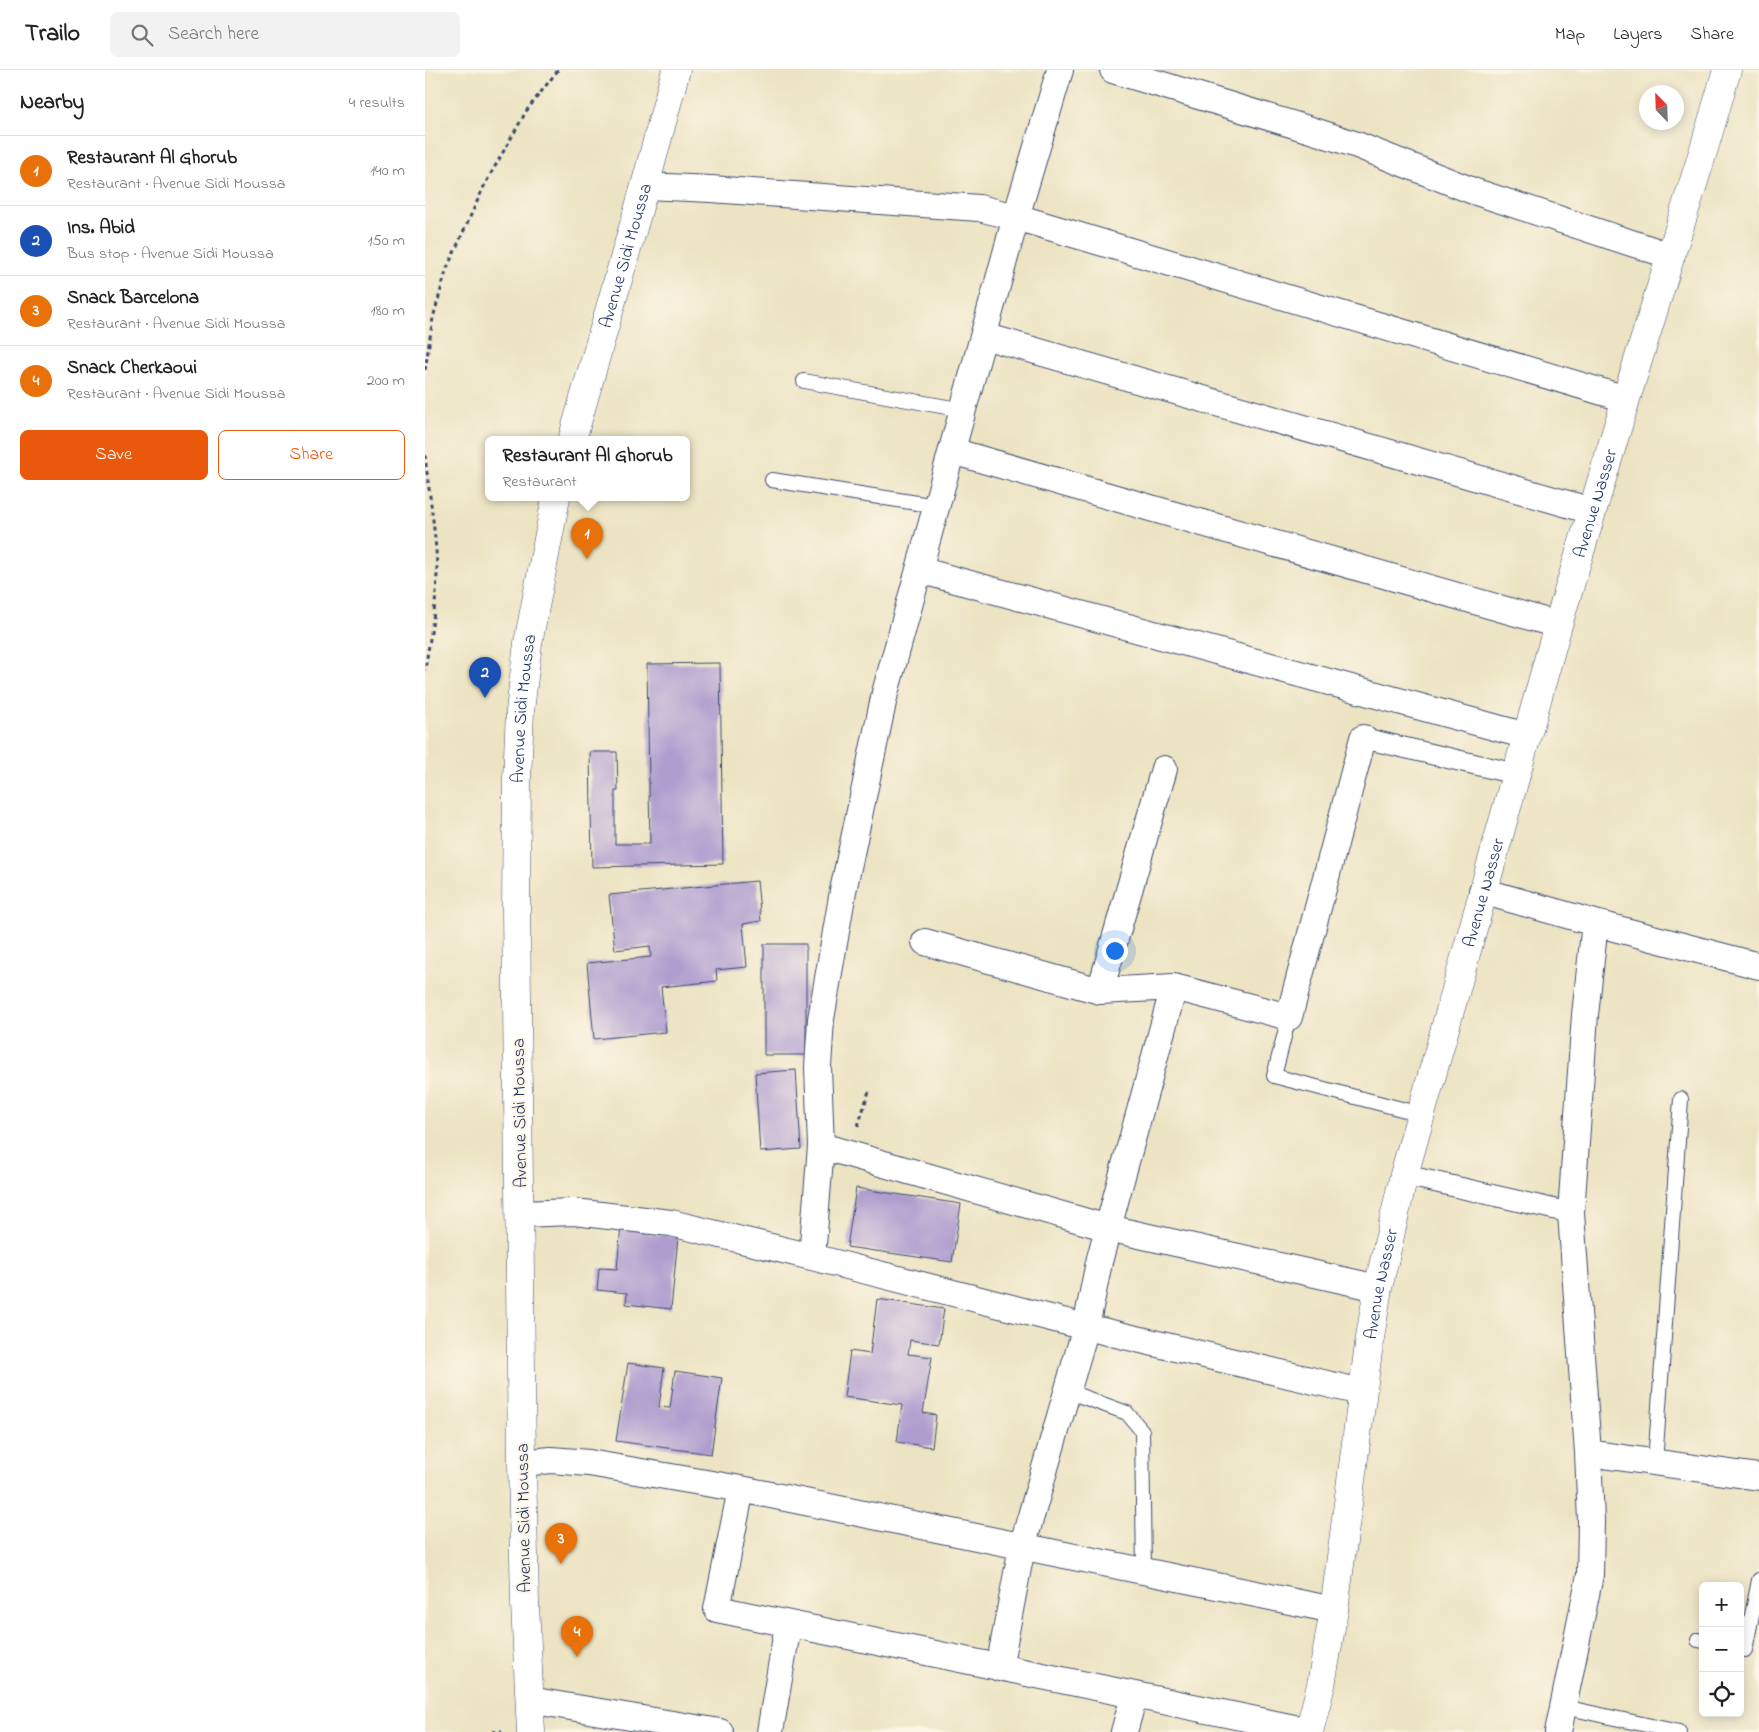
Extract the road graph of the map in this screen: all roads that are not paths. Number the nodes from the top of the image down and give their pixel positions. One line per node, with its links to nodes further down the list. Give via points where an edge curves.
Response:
1 (676, 70): 5 (street, Avenue Sidi Moussa)
2 (1060, 70): 6 (street)
3 (1113, 70): 7 (street, via 1357,145 1473,191)
4 (1727, 70): 7 (street, Avenue Nasser)
5 (645, 186): 6 (street, via 979,208); 12 (street, Avenue Sidi Moussa)
6 (1016, 217): 8 (street); 10 (street)
7 (1671, 256): 10 (street, Avenue Nasser)
8 (984, 336): 11 (street); 17 (street)
9 (804, 381): 11 (lane)
10 (1625, 399): 17 (street, Avenue Nasser)
11 (963, 410): 13 (street)
12 (573, 436)
13 (951, 451): 16 (street); 19 (street)
14 (772, 480): 16 (lane)
15 (555, 501): 36 (street, Avenue Sidi Moussa, via 528,643 517,779)
16 (936, 506): 18 (street)
17 (1592, 511): 19 (street, Avenue Nasser)
18 (919, 570): 20 (street); 33 (street, via 885,693 831,956 821,1018 818,1067)
19 (1558, 625): 20 (street, Avenue Nasser)
20 (1527, 736): 23 (street, Avenue Nasser)
21 (1363, 738): 23 (street); 30 (street)
22 (1164, 769): 29 (street)
23 (1516, 774): 24 (street, Avenue Nasser)
24 (1482, 891): 25 (street); 32 (street, Avenue Nasser)
25 (1595, 923): 27 (street); 35 (street)
26 (925, 942): 29 (street)
27 (1759, 966)
28 (1174, 987): 29 (street); 30 (street); 37 (street)
29 (1100, 990)
30 (1289, 1017): 32 (lane, via 1274,1076)
31 (1681, 1100): 45 (lane)
32 (1421, 1114): 34 (street, Avenue Nasser)
33 (821, 1146): 37 (street); 38 (street)
34 (1404, 1175): 35 (street); 39 (street, Avenue Nasser)
35 (1571, 1213): 43 (street)
36 (520, 1214): 38 (street, via 574,1212 671,1223); 44 (street, Avenue Sidi Moussa)
37 (1108, 1228): 39 (street); 40 (street)
38 (812, 1257): 40 (street)
39 (1378, 1288): 42 (street, Avenue Nasser)
40 (1085, 1326): 41 (street); 42 (street)
41 (1067, 1391): 48 (street); 49 (lane, via 1127,1413 1141,1431)
42 (1361, 1392): 51 (street, Avenue Nasser)
43 (1588, 1453): 45 (street); 59 (street, via 1590,1575)
44 (522, 1463): 47 (street, via 551,1460 589,1463); 58 (street, Avenue Sidi Moussa)
45 (1655, 1463): 46 (street)
46 (1759, 1477)
47 (741, 1489): 48 (street); 52 (street, via 717,1609)
48 (1021, 1547): 49 (street); 56 (street)
49 (1145, 1572): 51 (street)
50 (1759, 1580): 53 (lane)
51 (1335, 1610): 64 (street, Avenue Nasser)
52 (788, 1625): 56 (street); 62 (street)
53 (1744, 1642)
54 (1744, 1650): 55 (lane)
55 (1759, 1653)
56 (999, 1668): 57 (street)
57 (1133, 1696): 63 (street); 64 (street)
58 (529, 1700): 60 (street, Avenue Sidi Moussa); 61 (street)
59 (1564, 1707): 65 (street); 66 (lane)
60 (531, 1732)
61 (719, 1732)
62 (770, 1732)
63 (1124, 1732)
64 (1309, 1732)
65 (1557, 1732)
66 (1679, 1732)

